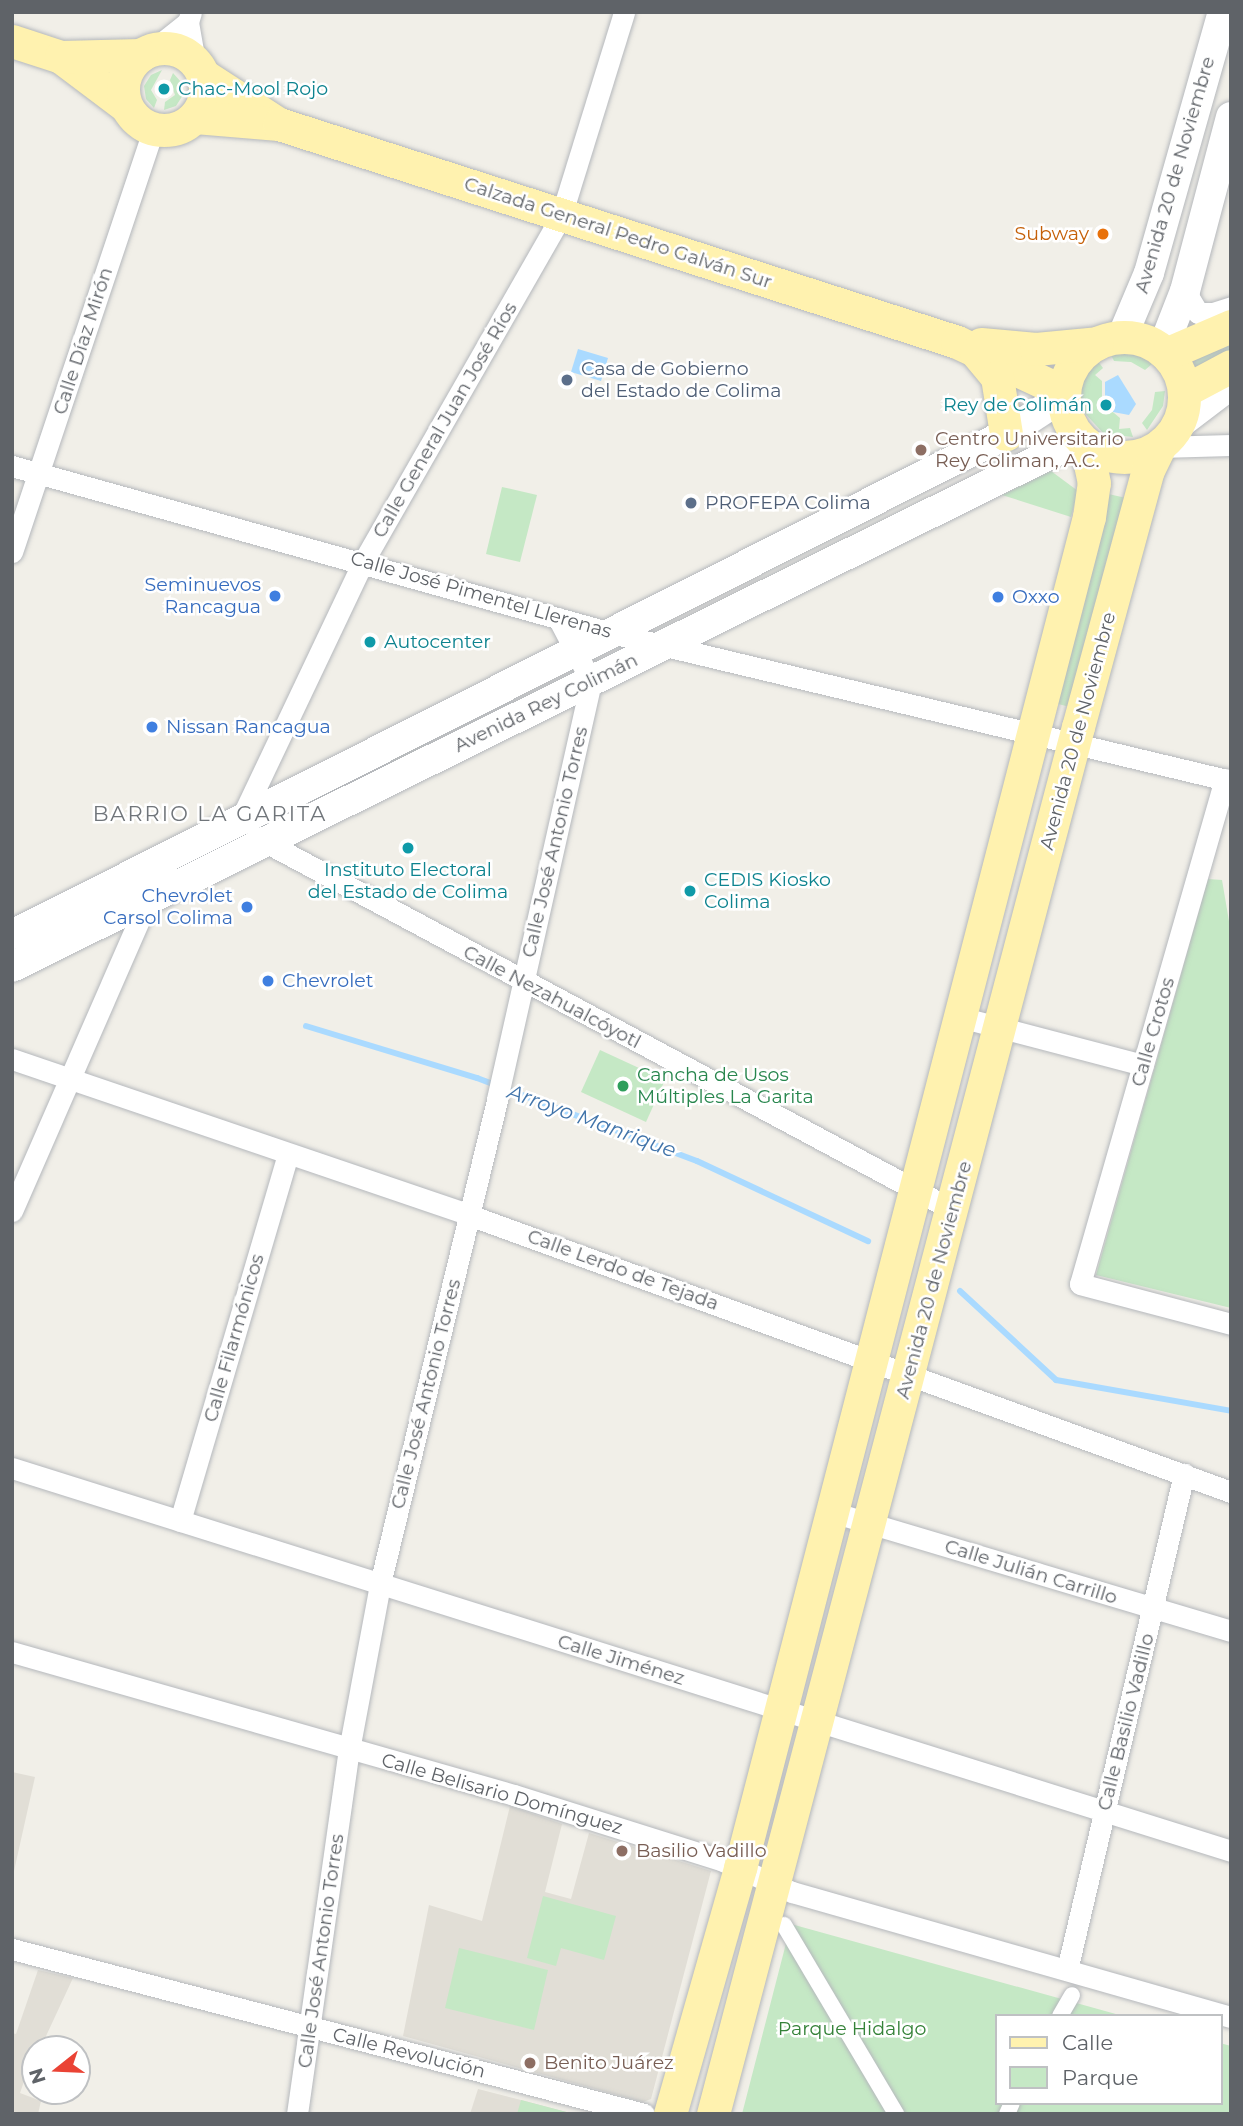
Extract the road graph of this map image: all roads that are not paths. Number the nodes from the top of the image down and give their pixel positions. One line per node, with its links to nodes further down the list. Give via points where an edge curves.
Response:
1 (624, 12): 13 (street, Calle General Juan José Ríos)
2 (1223, 12): 17 (main road, Avenida 20 de Noviembre, via 1149,273)
3 (189, 17): 5 (street); 7 (street)
4 (12, 41): 6 (main road)
5 (147, 52): 6 (main road); 7 (main road, via 169,48); 8 (main road, via 128,69 122,87)
6 (61, 57): 8 (main road)
7 (199, 68): 9 (main road, via 203,104); 11 (main road, Calzada General Pedro Galván Sur)
8 (126, 106): 12 (main road, via 137,121)
9 (195, 117): 11 (main road, Calzada General Pedro Galván Sur); 12 (main road, via 169,131)
10 (1231, 117): 14 (main road, Avenida 20 de Noviembre)
11 (279, 124): 13 (main road, Calzada General Pedro Galván Sur)
12 (153, 130): 29 (street, Calle Díaz Mirón)
13 (561, 216): 18 (main road, Calzada General Pedro Galván Sur); 31 (street, Calle General Juan José Ríos)
14 (1185, 291): 15 (street, via 1198,313); 19 (main road, Avenida 20 de Noviembre)
15 (1231, 307)
16 (1231, 327): 19 (main road)
17 (1110, 340): 18 (main road, Calzada General Pedro Galván Sur, via 1036,349); 19 (main road); 23 (main road, via 1077,359)
18 (966, 346): 23 (main road, Calzada General Pedro Galván Sur); 24 (main road, via 997,377)
19 (1164, 352): 22 (main road)
20 (1231, 366): 22 (main road)
21 (1231, 389): 25 (street)
22 (1184, 391): 25 (main road, via 1180,421)
23 (1064, 394): 24 (main road, Avenida Rey Colimán); 26 (main road, via 1066,412)
24 (1006, 434): 33 (main road, Avenida Rey Colimán)
25 (1166, 440): 26 (main road, via 1125,458); 27 (street); 38 (main road, Avenida 20 de Noviembre, via 1148,470)
26 (1083, 441): 34 (main road, Avenida Rey Colimán); 37 (main road, Avenida 20 de Noviembre, via 1094,483 1089,517)
27 (1231, 445)
28 (12, 466): 29 (street, Calle José Pimentel Llerenas)
29 (39, 472): 30 (street, Calle Díaz Mirón); 31 (street, Calle José Pimentel Llerenas)
30 (12, 552)
31 (363, 562): 32 (street, Calle José Pimentel Llerenas); 41 (street, Calle General Juan José Ríos)
32 (558, 618): 33 (street, Calle José Pimentel Llerenas); 35 (street)
33 (611, 633): 34 (street, Calle José Pimentel Llerenas); 35 (main road, Avenida Rey Colimán)
34 (663, 645): 36 (main road, Avenida Rey Colimán); 37 (street, Calle José Pimentel Llerenas)
35 (576, 651): 36 (street); 41 (main road, Avenida Rey Colimán)
36 (591, 681): 42 (main road, Avenida Rey Colimán); 47 (street, Calle José Antonio Torres)
37 (1033, 735): 38 (street, Calle José Pimentel Llerenas); 48 (main road, Avenida 20 de Noviembre)
38 (1074, 741): 39 (street, Calle José Pimentel Llerenas); 49 (main road, Avenida 20 de Noviembre)
39 (1228, 780): 40 (street); 51 (street, Calle Crotos)
40 (1231, 814)
41 (242, 819): 42 (street); 43 (street, Calle General Juan José Ríos); 45 (main road, Avenida Rey Colimán)
42 (262, 843): 43 (main road, Avenida Rey Colimán); 47 (street, Calle Nezahualcóyotl)
43 (220, 864): 44 (main road, Avenida Rey Colimán)
44 (148, 900): 46 (main road, Avenida Rey Colimán); 52 (street)
45 (12, 935)
46 (12, 967)
47 (523, 982): 54 (street, Calle Nezahualcóyotl); 57 (street, Calle José Antonio Torres)
48 (960, 1017): 49 (street); 54 (main road, Avenida 20 de Noviembre)
49 (1001, 1028): 51 (street); 55 (main road, Avenida 20 de Noviembre)
50 (12, 1059): 52 (street, Calle Lerdo de Tejada)
51 (1143, 1065): 58 (street, Calle Crotos, via 1080,1284)
52 (71, 1079): 53 (street, Calle Lerdo de Tejada); 56 (street)
53 (288, 1155): 57 (street, Calle Lerdo de Tejada); 65 (street, Calle Filarmónicos)
54 (915, 1190): 55 (street, Calle Nezahualcóyotl); 59 (main road, Avenida 20 de Noviembre)
55 (953, 1210): 60 (main road, Avenida 20 de Noviembre)
56 (12, 1211)
57 (470, 1215): 59 (street, Calle Lerdo de Tejada); 67 (street, Calle José Antonio Torres)
58 (1231, 1324)
59 (871, 1360): 60 (street, Calle Lerdo de Tejada); 64 (main road, Avenida 20 de Noviembre)
60 (909, 1375): 62 (street, Calle Lerdo de Tejada); 66 (main road, Avenida 20 de Noviembre)
61 (12, 1468): 65 (street, Calle Jiménez)
62 (1184, 1474): 63 (street, Calle Lerdo de Tejada); 68 (street, Calle Basilio Vadillo)
63 (1231, 1492)
64 (832, 1512): 66 (street, Calle Julián Carrillo); 71 (main road, Avenida 20 de Noviembre)
65 (180, 1521): 67 (street, Calle Jiménez)
66 (869, 1523): 68 (street, Calle Julián Carrillo); 72 (main road, Avenida 20 de Noviembre)
67 (380, 1584): 71 (street, Calle Jiménez); 73 (street, Calle José Antonio Torres)
68 (1155, 1608): 69 (street, Calle Julián Carrillo); 74 (street, Calle Basilio Vadillo)
69 (1231, 1631)
70 (12, 1652): 73 (street, Calle Belisario Domínguez)
71 (781, 1710): 72 (street, Calle Jiménez); 76 (main road, Avenida 20 de Noviembre)
72 (817, 1722): 74 (street, Calle Jiménez); 77 (main road, Avenida 20 de Noviembre)
73 (349, 1750): 76 (street, Calle Belisario Domínguez, via 514,1795); 84 (street, Calle José Antonio Torres)
74 (1104, 1812): 75 (street, Calle Jiménez); 80 (street, Calle Basilio Vadillo)
75 (1231, 1851)
76 (740, 1868): 77 (street, Calle Belisario Domínguez); 87 (main road, Avenida 20 de Noviembre)
77 (774, 1884): 80 (street, Calle Belisario Domínguez); 88 (main road, Avenida 20 de Noviembre)
78 (785, 1926): 89 (street)
79 (12, 1950): 84 (street, Calle Revolución)
80 (1067, 1970): 83 (street, Calle Belisario Domínguez)
81 (1072, 1995): 82 (street)
82 (1061, 2014)
83 (1221, 2014)
84 (310, 2028): 85 (street, Calle José Antonio Torres); 86 (street, Calle Revolución)
85 (297, 2114)
86 (644, 2114)
87 (670, 2114)
88 (713, 2114)
89 (896, 2114)

